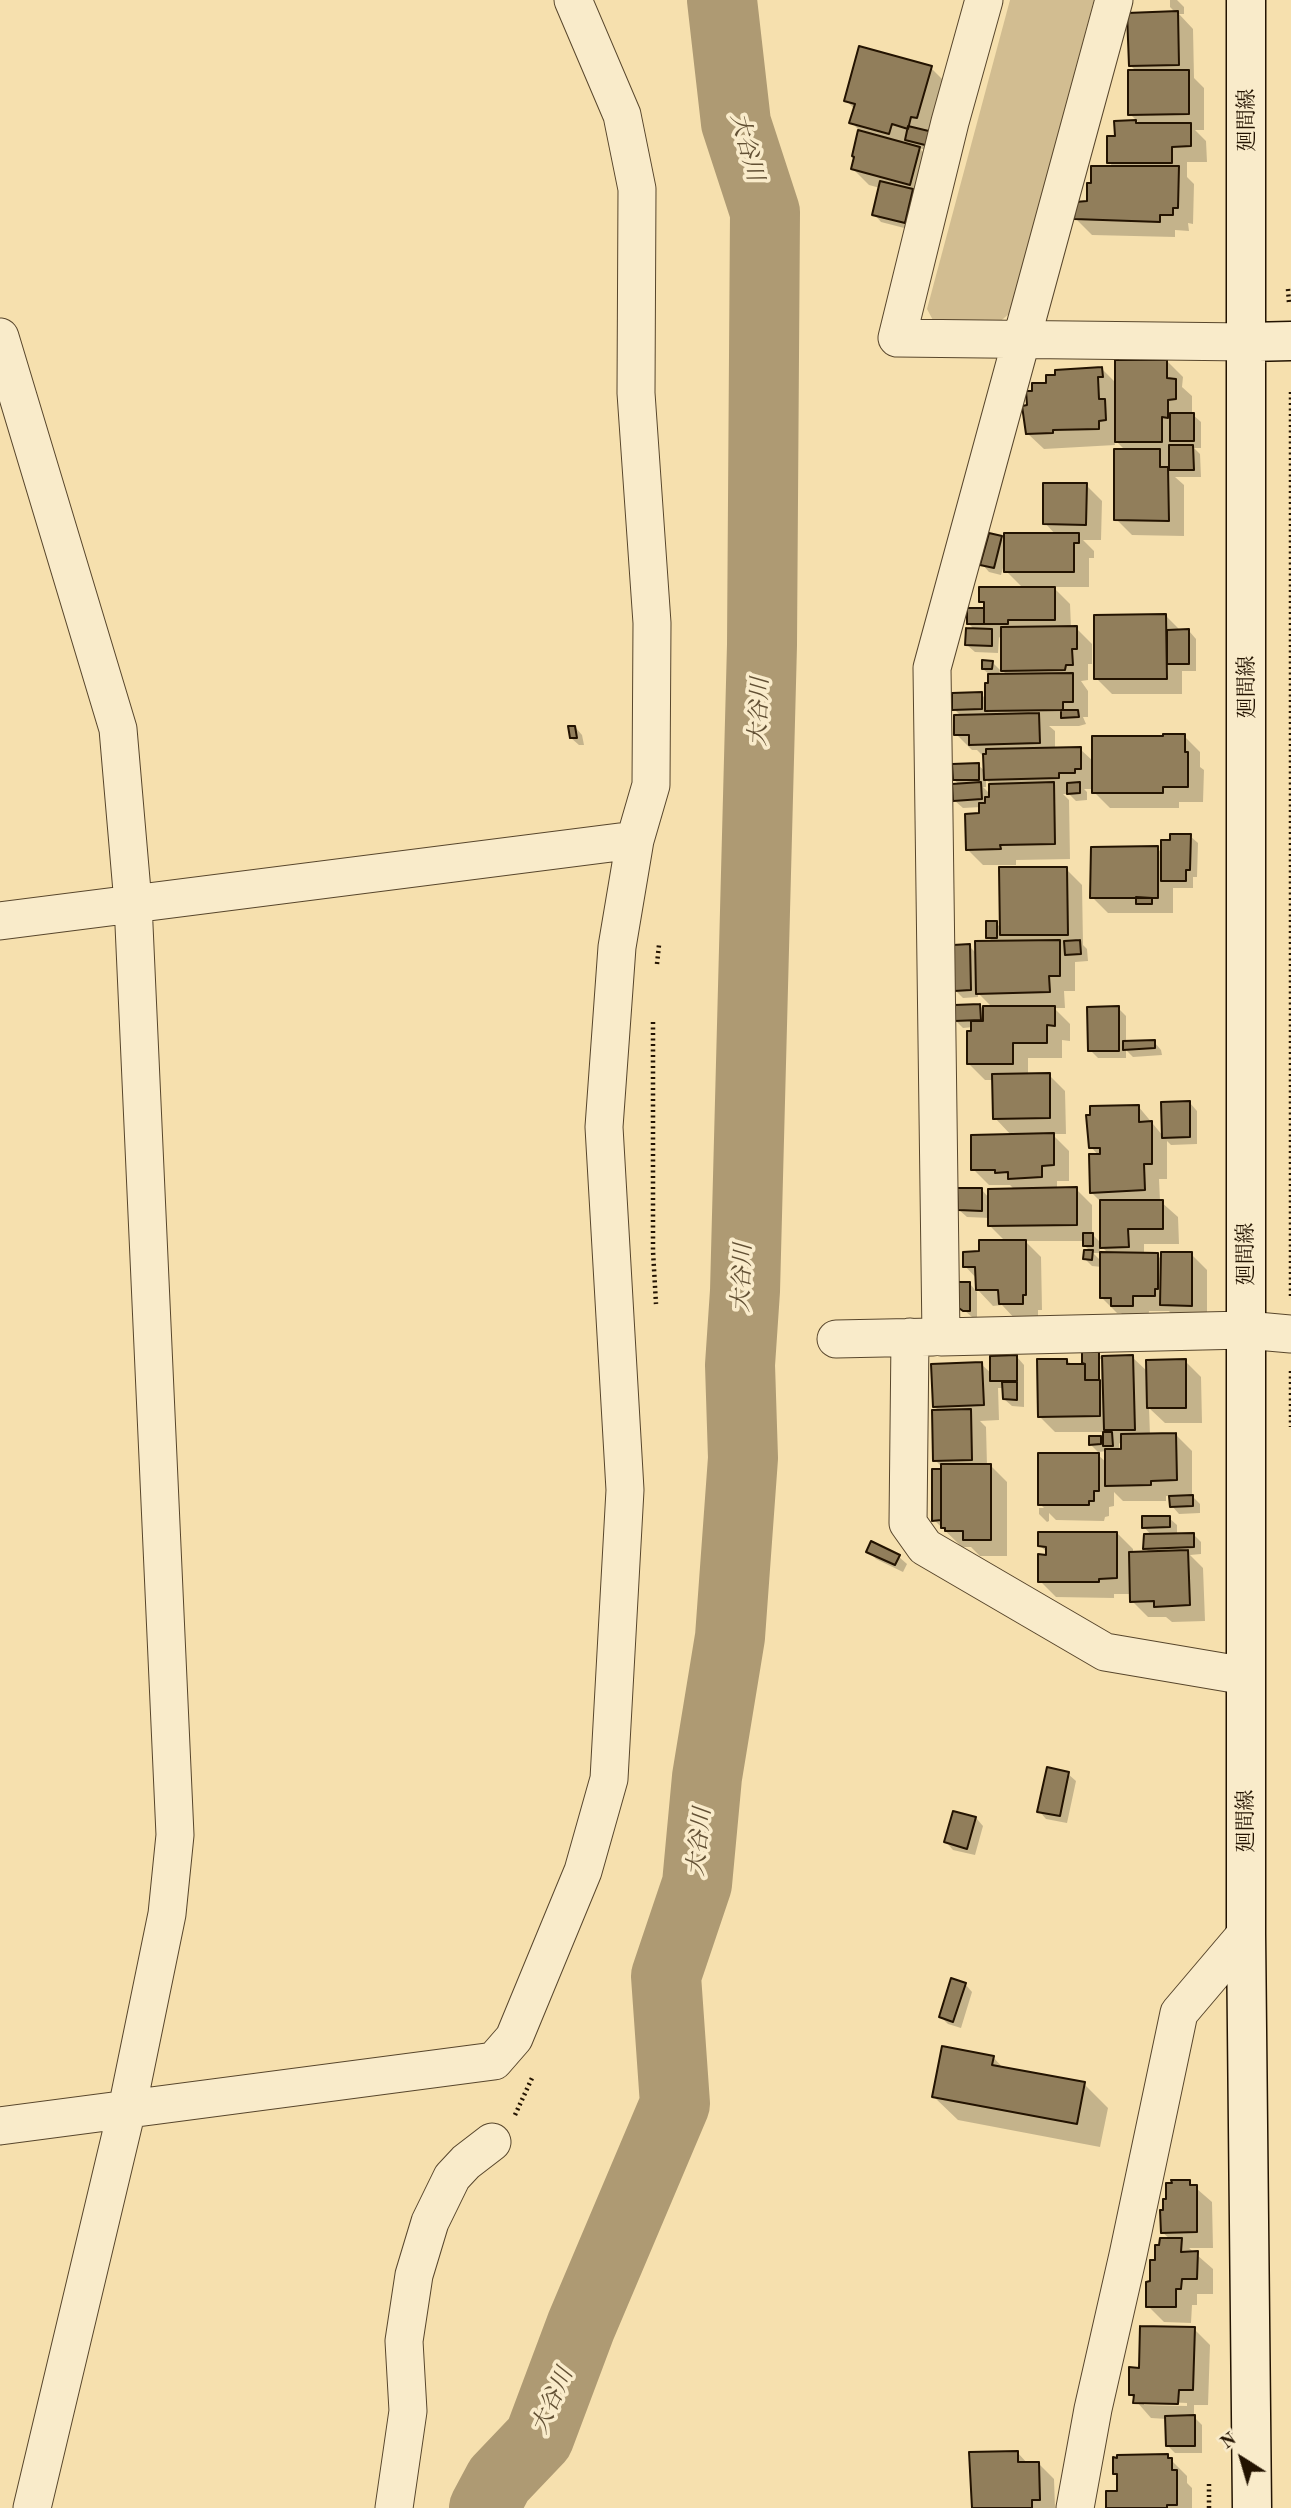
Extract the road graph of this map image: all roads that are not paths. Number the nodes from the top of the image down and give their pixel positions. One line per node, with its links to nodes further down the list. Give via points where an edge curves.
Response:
1 (573, 0): 9 (street, via 622,115 637,189 636,393 652,637 651,785)
2 (985, 0): 6 (street, via 897,338)
3 (1114, 0): 6 (street)
4 (1246, 0): 8 (street, 廻間線)
5 (0, 337): 10 (street, via 118,729)
6 (1021, 341): 8 (street); 14 (street, via 932,668)
7 (1291, 341): 8 (street)
8 (1248, 342): 12 (street, 廻間線)
9 (635, 840): 10 (street); 18 (street, via 617,947 604,1127 625,1490 609,1779 583,1871 514,2038 494,2061)
10 (133, 903): 11 (street); 18 (street, via 175,1835 167,1914)
11 (0, 920)
12 (1246, 1330): 13 (street); 14 (street); 16 (street, 廻間線)
13 (1291, 1334)
14 (925, 1337): 15 (street); 16 (street, via 908,1523 925,1547 1105,1652)
15 (836, 1339)
16 (1246, 1675): 17 (street, 廻間線)
17 (1246, 1934): 23 (street, via 1179,2013); 24 (street, 廻間線)
18 (127, 2109): 19 (street); 21 (street)
19 (0, 2126)
20 (492, 2142): 22 (street, via 452,2177 439,2198 414,2275 404,2341 408,2411)
21 (32, 2508)
22 (394, 2508)
23 (1075, 2508)
24 (1252, 2508)

